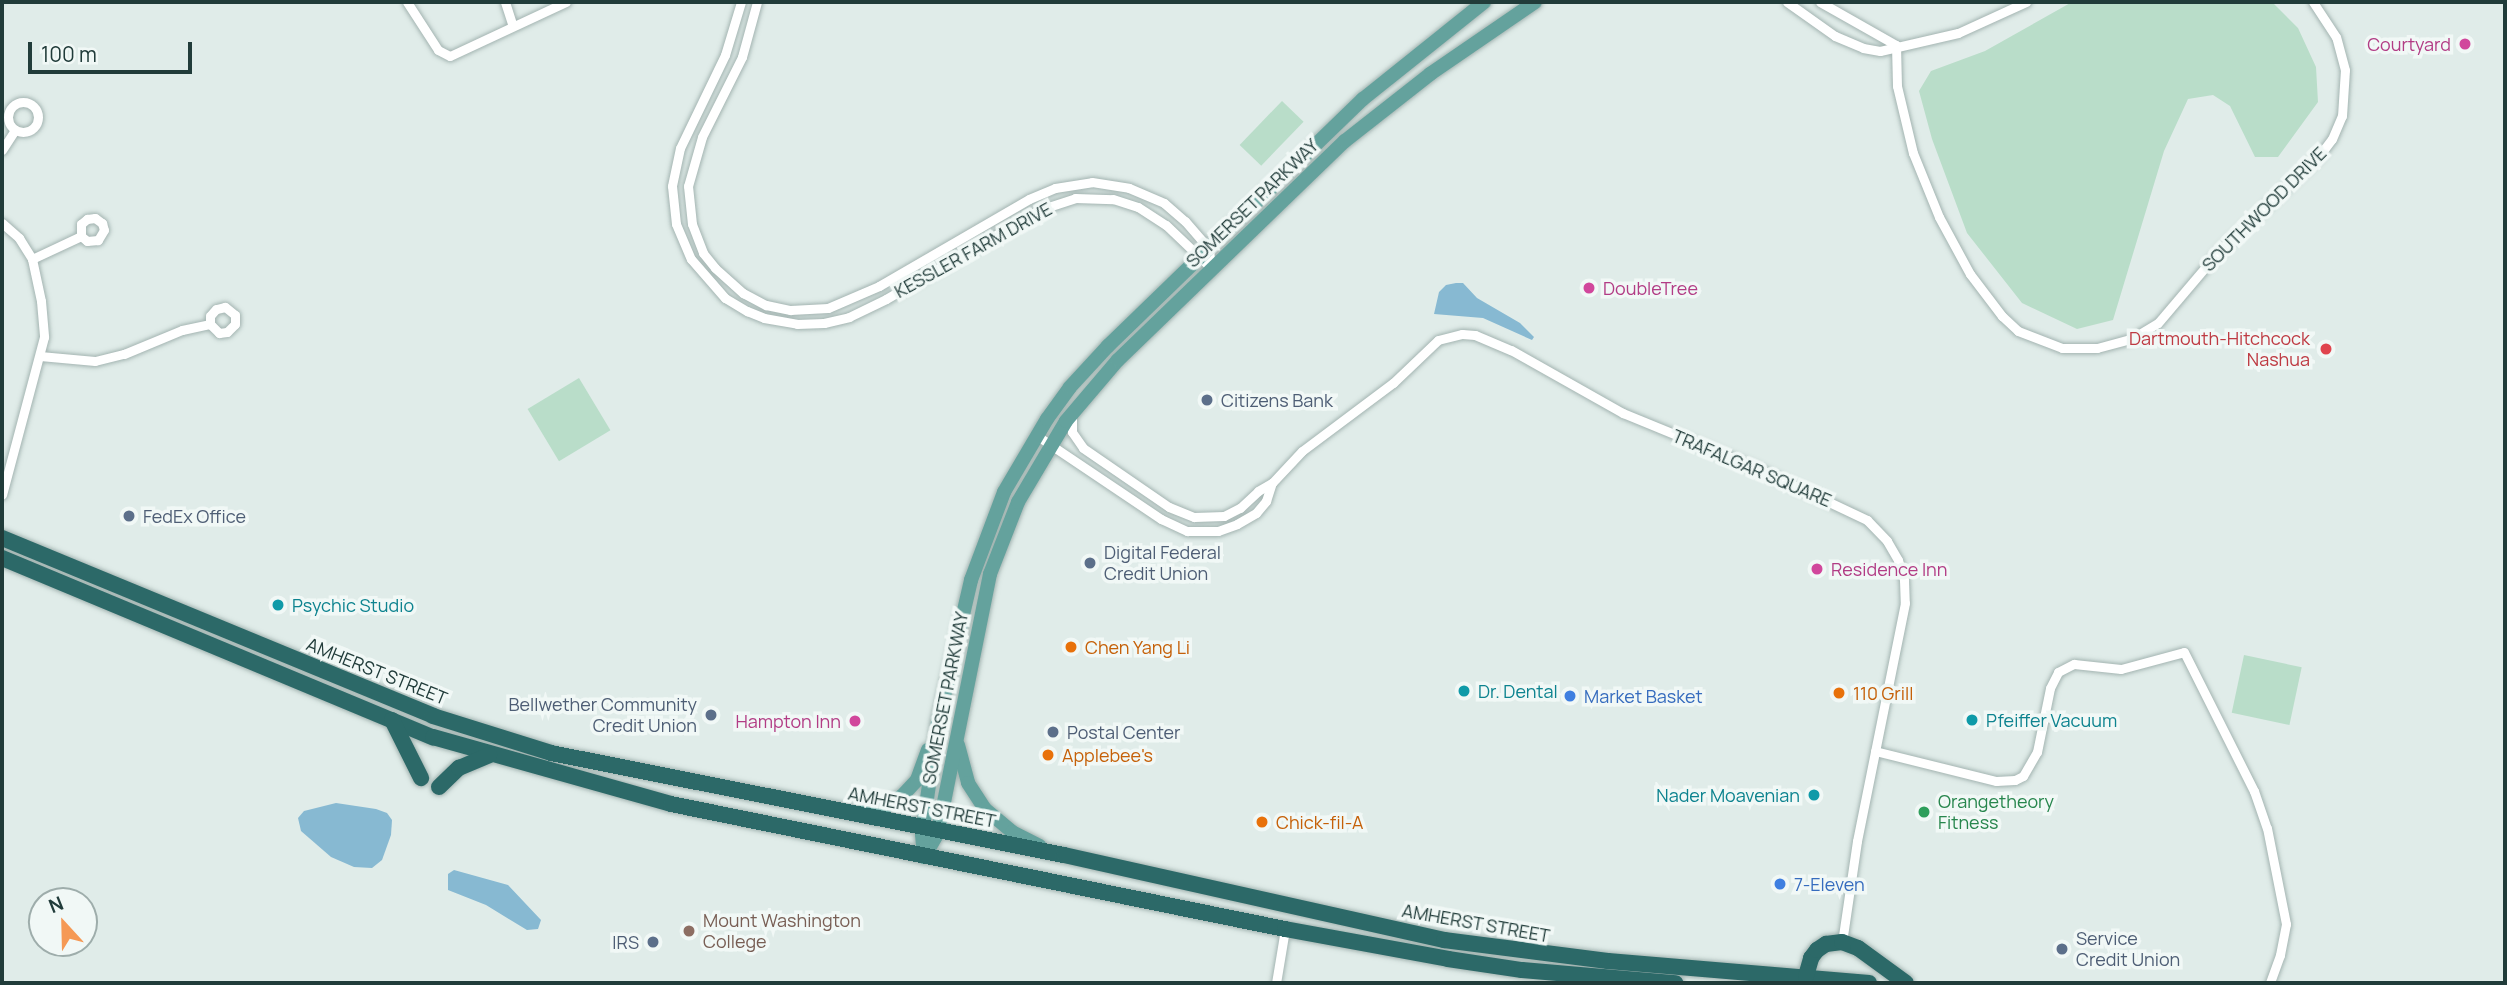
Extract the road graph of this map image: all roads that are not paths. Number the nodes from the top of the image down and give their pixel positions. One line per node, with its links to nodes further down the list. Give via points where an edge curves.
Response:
1 (407, 2): 13 (street, via 438,50 450,56)
2 (505, 2): 13 (street)
3 (566, 2): 13 (street)
4 (741, 2): 20 (street, KESSLER FARM DRIVE, via 725,55 680,148 672,186 676,224 691,259 725,298 747,311 797,324 849,317 1039,210 1075,198 1106,198 1138,207)
5 (757, 2): 20 (street, KESSLER FARM DRIVE, via 743,57 702,137 688,186 692,224 703,253 733,286 754,299 803,310 853,300 1029,199 1080,184 1109,183 1164,204 1185,221)
6 (1468, 2): 15 (main road)
7 (1484, 2): 15 (main road, SOMERSET PARKWAY)
8 (1535, 2): 22 (main road, SOMERSET PARKWAY, via 1438,68 1353,134)
9 (1787, 2): 14 (street, via 1854,45 1880,51)
10 (1820, 2): 14 (street)
11 (2026, 2): 14 (street, via 1951,36)
12 (2313, 2): 14 (street, SOUTHWOOD DRIVE, via 2336,37 2345,70 2342,116 2332,139 2219,251 2158,323 2131,339 2097,348 2062,348 2030,338 2001,316 1970,274 1939,217 1913,153 1897,86)
13 (513, 26)
14 (1896, 45)
15 (1425, 46): 20 (main road, SOMERSET PARKWAY, via 1363,99)
16 (15, 130): 17 (street)
17 (2, 150)
18 (2, 223): 21 (street)
19 (81, 236): 21 (street)
20 (1204, 253): 22 (street); 26 (main road, SOMERSET PARKWAY, via 1084,371)
21 (32, 259): 24 (street, via 44,319)
22 (1211, 268): 25 (main road, SOMERSET PARKWAY, via 1111,367)
23 (210, 324): 24 (street, via 171,332 124,354 95,361)
24 (40, 356): 29 (street)
25 (1074, 411): 27 (main road, SOMERSET PARKWAY); 28 (street, TRAFALGAR SQUARE, via 1071,428 1083,448 1187,516 1224,516)
26 (1036, 435): 27 (street, TRAFALGAR SQUARE); 33 (main road, SOMERSET PARKWAY, via 983,542)
27 (1050, 445): 28 (street, TRAFALGAR SQUARE, via 1161,519 1187,531 1218,531 1237,524 1256,513); 34 (main road, SOMERSET PARKWAY, via 1018,502 996,555)
28 (1272, 484): 35 (street, TRAFALGAR SQUARE, via 1302,451 1393,383 1438,340 1462,334 1500,344 1623,413 1835,503 1874,526 1898,560 1905,592 1902,627)
29 (2, 495)
30 (2, 538): 39 (highway, AMHERST STREET, via 433,716 496,737 551,753)
31 (2, 558): 32 (highway, AMHERST STREET)
32 (392, 720): 36 (highway, AMHERST STREET); 37 (highway)
33 (938, 722): 39 (main road, via 913,786 891,804); 40 (main road, SOMERSET PARKWAY)
34 (958, 724): 40 (main road, SOMERSET PARKWAY); 41 (main road, via 963,769 985,809 1020,837)
35 (1875, 751): 44 (street, TRAFALGAR SQUARE); 51 (street, via 1996,781 2015,780 2023,776 2037,752 2050,688 2058,672 2074,664 2132,668 2184,652 2254,791 2267,828 2286,924)
36 (489, 755): 38 (highway, via 459,768); 42 (highway, AMHERST STREET, via 671,804)
37 (421, 778)
38 (439, 787)
39 (856, 813): 40 (highway, AMHERST STREET)
40 (930, 828): 41 (highway, AMHERST STREET); 42 (main road, SOMERSET PARKWAY)
41 (1064, 855): 45 (highway, AMHERST STREET, via 1444,940)
42 (924, 857): 43 (highway, AMHERST STREET)
43 (1285, 929): 46 (highway, AMHERST STREET, via 1490,966); 47 (street)
44 (1842, 942): 45 (highway, via 1817,950); 50 (highway)
45 (1806, 980): 49 (highway, AMHERST STREET)
46 (1607, 981): 48 (highway, AMHERST STREET)
47 (1276, 983)
48 (1675, 983)
49 (1869, 983)
50 (1906, 983)
51 (2270, 983)

